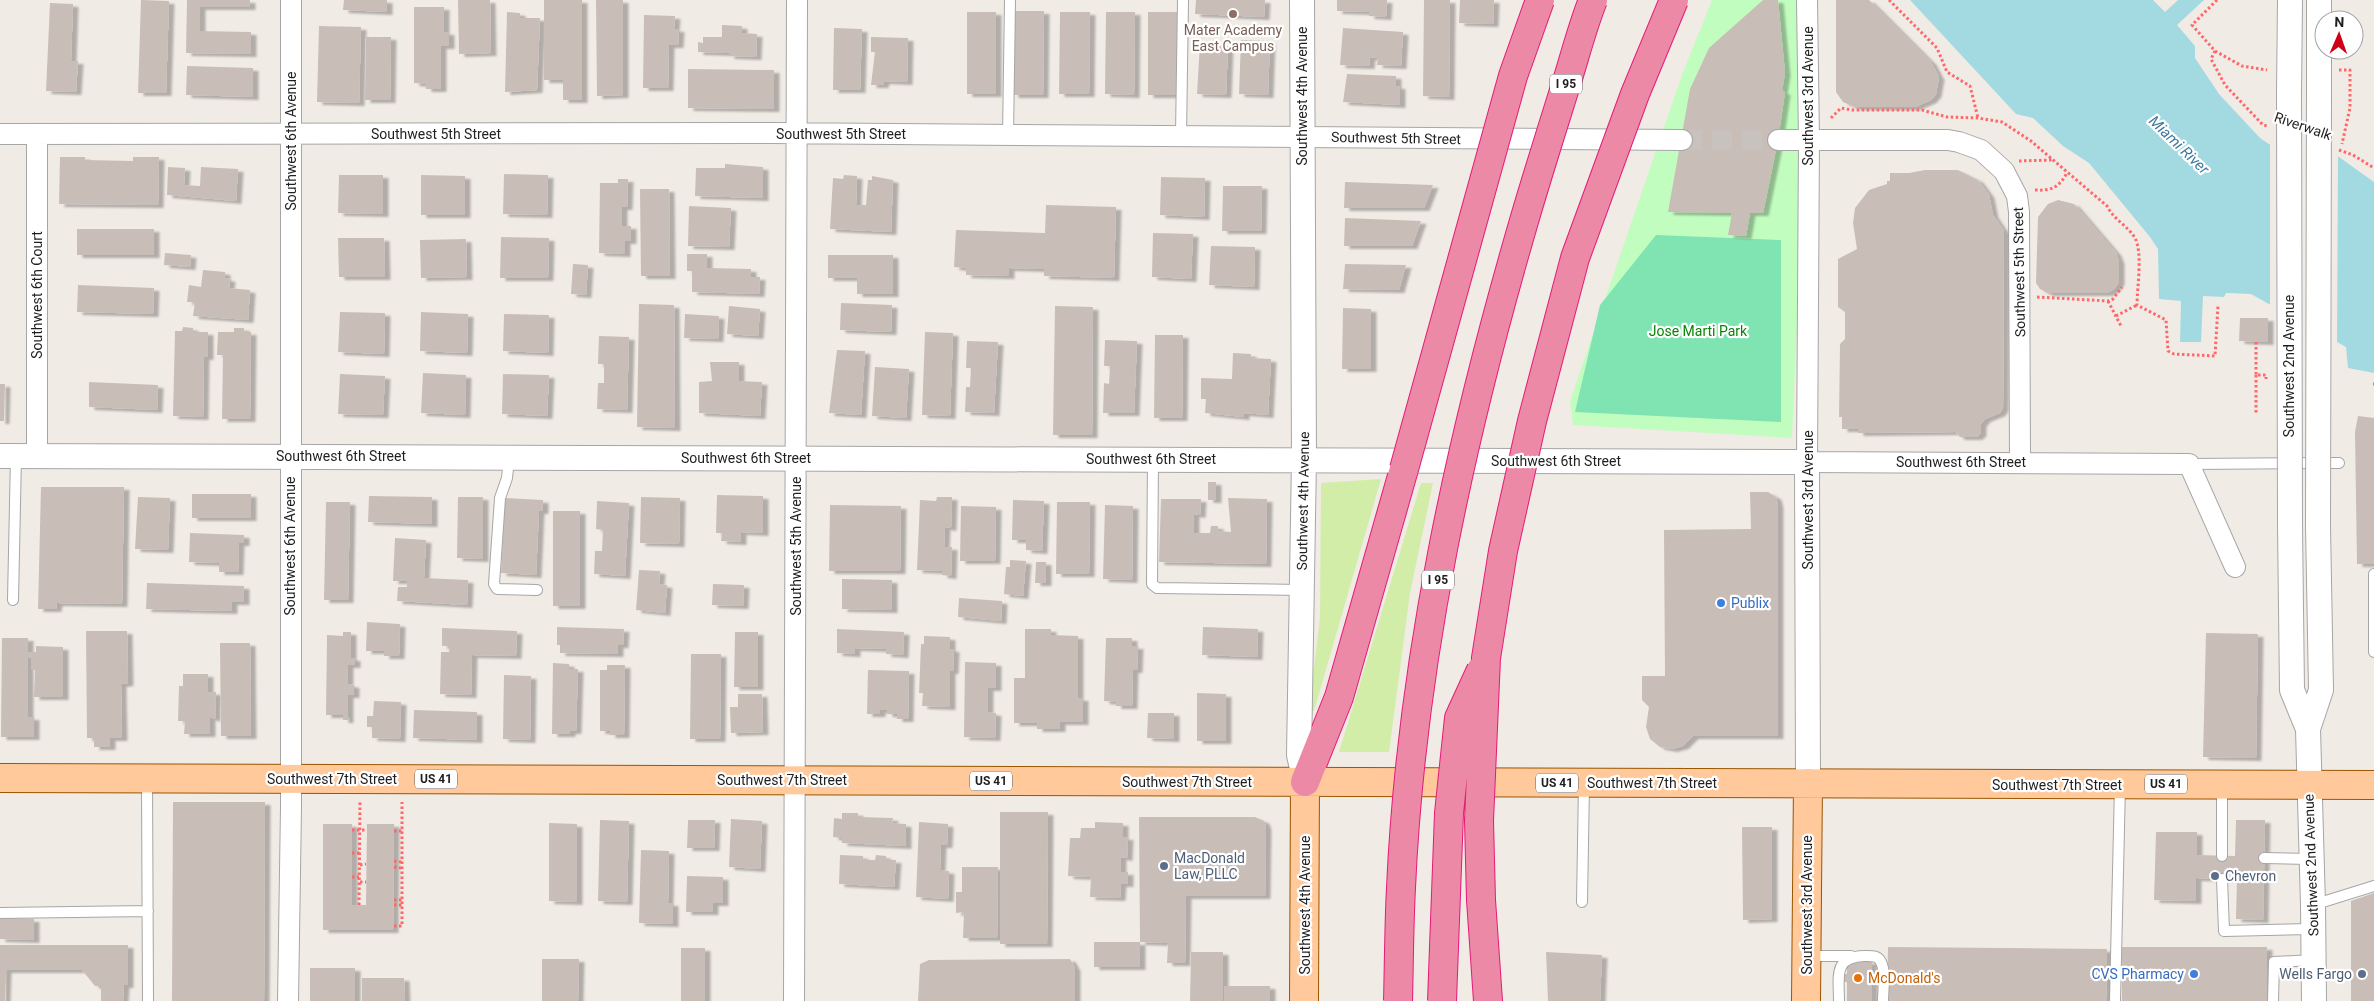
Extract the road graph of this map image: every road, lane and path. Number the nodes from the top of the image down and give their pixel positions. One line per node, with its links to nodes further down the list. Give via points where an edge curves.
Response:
1 (291, 0): 22 (street, Southwest 6th Avenue)
2 (797, 0): 23 (street, Southwest 5th Avenue)
3 (1010, 0): 24 (lane)
4 (1183, 0): 25 (lane)
5 (1302, 0): 26 (street, Southwest 4th Avenue)
6 (1540, 0): 70 (highway, bridge, via 1513,76 1338,697)
7 (1593, 0): 118 (highway, I 95, bridge, via 1506,282 1447,531 1428,638 1411,766 1401,887)
8 (1674, 0): 64 (highway, bridge, via 1635,94 1576,258 1517,485)
9 (1808, 0): 29 (street, Southwest 3rd Avenue)
10 (1889, 0): 18 (path, via 1938,48 1947,72 1970,86)
11 (2216, 0): 14 (path, via 2192,25)
12 (2290, 0): 65 (street, Southwest 2nd Avenue, bridge, via 2292,690)
13 (2319, 0): 65 (street, Southwest 2nd Avenue, bridge, via 2318,526 2321,690)
14 (2215, 51): 15 (path, via 2242,66); 19 (path, Riverwalk, via 2211,58 2225,85 2263,125)
15 (2262, 70)
16 (2350, 70): 31 (path, via 2350,108)
17 (1831, 118): 18 (path, via 1841,108 1922,110 1947,117)
18 (1978, 118): 33 (path, via 2002,122)
19 (2271, 128)
20 (0, 134): 21 (street, Southwest 5th Street)
21 (37, 134): 22 (street, Southwest 5th Street); 48 (street, Southwest 6th Court)
22 (291, 134): 23 (street, Southwest 5th Street); 49 (street, Southwest 6th Avenue)
23 (797, 134): 24 (street, Southwest 5th Street); 51 (street, Southwest 5th Avenue)
24 (1008, 136): 25 (street, Southwest 5th Street)
25 (1181, 136): 26 (street, Southwest 5th Street)
26 (1302, 136): 27 (street, Southwest 5th Street); 53 (street, Southwest 4th Avenue)
27 (1682, 140)
28 (1778, 140): 29 (street, Southwest 5th Street)
29 (1809, 140): 54 (street, Southwest 3rd Avenue); 55 (street, Southwest 5th Street, via 1959,142 1981,150 2010,180 2018,196 2019,212)
30 (2332, 148): 31 (path, Riverwalk)
31 (2340, 151): 34 (path, Riverwalk)
32 (2014, 160): 33 (path)
33 (2052, 160): 35 (path)
34 (2374, 168)
35 (2067, 173): 36 (path, via 2061,184 2051,190); 40 (path, via 2107,206 2113,217 2135,238)
36 (2027, 189)
37 (2122, 287): 39 (path)
38 (2034, 297): 39 (path)
39 (2108, 301): 42 (path)
40 (2137, 305): 41 (path, via 2166,320 2168,351 2215,356); 42 (path)
41 (2218, 306)
42 (2116, 316): 43 (path)
43 (2122, 326)
44 (2256, 342): 45 (path)
45 (2256, 375): 46 (path); 47 (path)
46 (2266, 375)
47 (2256, 415)
48 (18, 456): 49 (street, Southwest 6th Street); 62 (lane)
49 (290, 456): 50 (street, Southwest 6th Street); 68 (street, Southwest 6th Avenue)
50 (509, 457): 51 (street, Southwest 6th Street); 60 (lane, via 507,478 500,498 494,584 498,589)
51 (796, 458): 52 (street, Southwest 6th Street); 69 (street, Southwest 5th Avenue)
52 (1152, 459): 53 (street, Southwest 6th Street); 61 (lane, via 1154,587)
53 (1304, 459): 54 (street, Southwest 6th Street); 61 (street, Southwest 4th Avenue)
54 (1807, 462): 55 (street, Southwest 6th Street); 72 (street, Southwest 3rd Avenue)
55 (2020, 462): 57 (street, Southwest 6th Street)
56 (2339, 463): 57 (lane)
57 (2189, 464): 58 (street)
58 (2235, 567)
59 (2374, 574): 63 (lane)
60 (537, 590)
61 (1302, 590): 70 (street, Southwest 4th Avenue, via 1299,755)
62 (13, 600)
63 (2374, 652)
64 (1486, 658): 119 (highway, bridge, via 1459,718 1449,813); 120 (highway, bridge, via 1479,821)
65 (2308, 729): 74 (street, Southwest 2nd Avenue)
66 (0, 778): 67 (main road, Southwest 7th Street / US 41)
67 (147, 778): 68 (main road, Southwest 7th Street / US 41); 107 (lane)
68 (290, 779): 69 (main road, Southwest 7th Street / US 41); 115 (street, Southwest 6th Avenue)
69 (795, 780): 70 (main road, Southwest 7th Street / US 41); 116 (street, Southwest 5th Avenue)
70 (1305, 782): 71 (main road, Southwest 7th Street / US 41); 117 (main road, Southwest 4th Avenue)
71 (1584, 783): 72 (main road, Southwest 7th Street / US 41); 103 (lane)
72 (1808, 783): 75 (main road, Southwest 7th Street / US 41); 111 (main road, Southwest 3rd Avenue)
73 (2222, 784): 74 (main road, Southwest 7th Street / US 41); 75 (main road, Southwest 7th Street / US 41); 86 (lane)
74 (2309, 784): 76 (main road, Southwest 7th Street / US 41); 88 (street, Southwest 2nd Avenue)
75 (2120, 785): 124 (lane)
76 (2374, 785)
77 (360, 799): 81 (path)
78 (402, 799): 83 (path)
79 (352, 830): 81 (path)
80 (367, 830): 81 (path)
81 (360, 831): 85 (path)
82 (394, 831): 83 (path)
83 (403, 831): 90 (path)
84 (352, 853): 85 (path)
85 (360, 853): 92 (path)
86 (2222, 856)
87 (2264, 858): 88 (lane)
88 (2312, 859): 109 (street, Southwest 2nd Avenue)
89 (394, 862): 90 (path)
90 (402, 862): 94 (path)
91 (366, 864): 92 (path)
92 (360, 865): 96 (path)
93 (394, 868): 94 (path)
94 (402, 868): 102 (path)
95 (352, 877): 96 (path)
96 (360, 877): 98 (path)
97 (2222, 879): 109 (lane, via 2224,931)
98 (360, 882): 99 (path); 104 (path)
99 (366, 882)
100 (2374, 886): 109 (lane)
101 (394, 900): 102 (path)
102 (402, 900): 106 (path)
103 (1582, 902)
104 (359, 905)
105 (394, 905): 106 (path)
106 (402, 905): 110 (path, via 402,926)
107 (148, 911): 108 (lane); 114 (lane)
108 (0, 913)
109 (2314, 917): 113 (street, Southwest 2nd Avenue)
110 (394, 926)
111 (1806, 956): 112 (lane); 121 (main road, Southwest 3rd Avenue)
112 (1852, 956): 122 (lane, via 1844,960 1839,969); 123 (lane, via 1880,959)
113 (2314, 960): 125 (lane, via 2274,962); 126 (street, Southwest 2nd Avenue)
114 (148, 1001)
115 (288, 1001)
116 (794, 1001)
117 (1304, 1001)
118 (1398, 1001)
119 (1442, 1001)
120 (1488, 1001)
121 (1806, 1001)
122 (1839, 1001)
123 (1883, 1001)
124 (2115, 1001)
125 (2274, 1001)
126 (2314, 1001)

